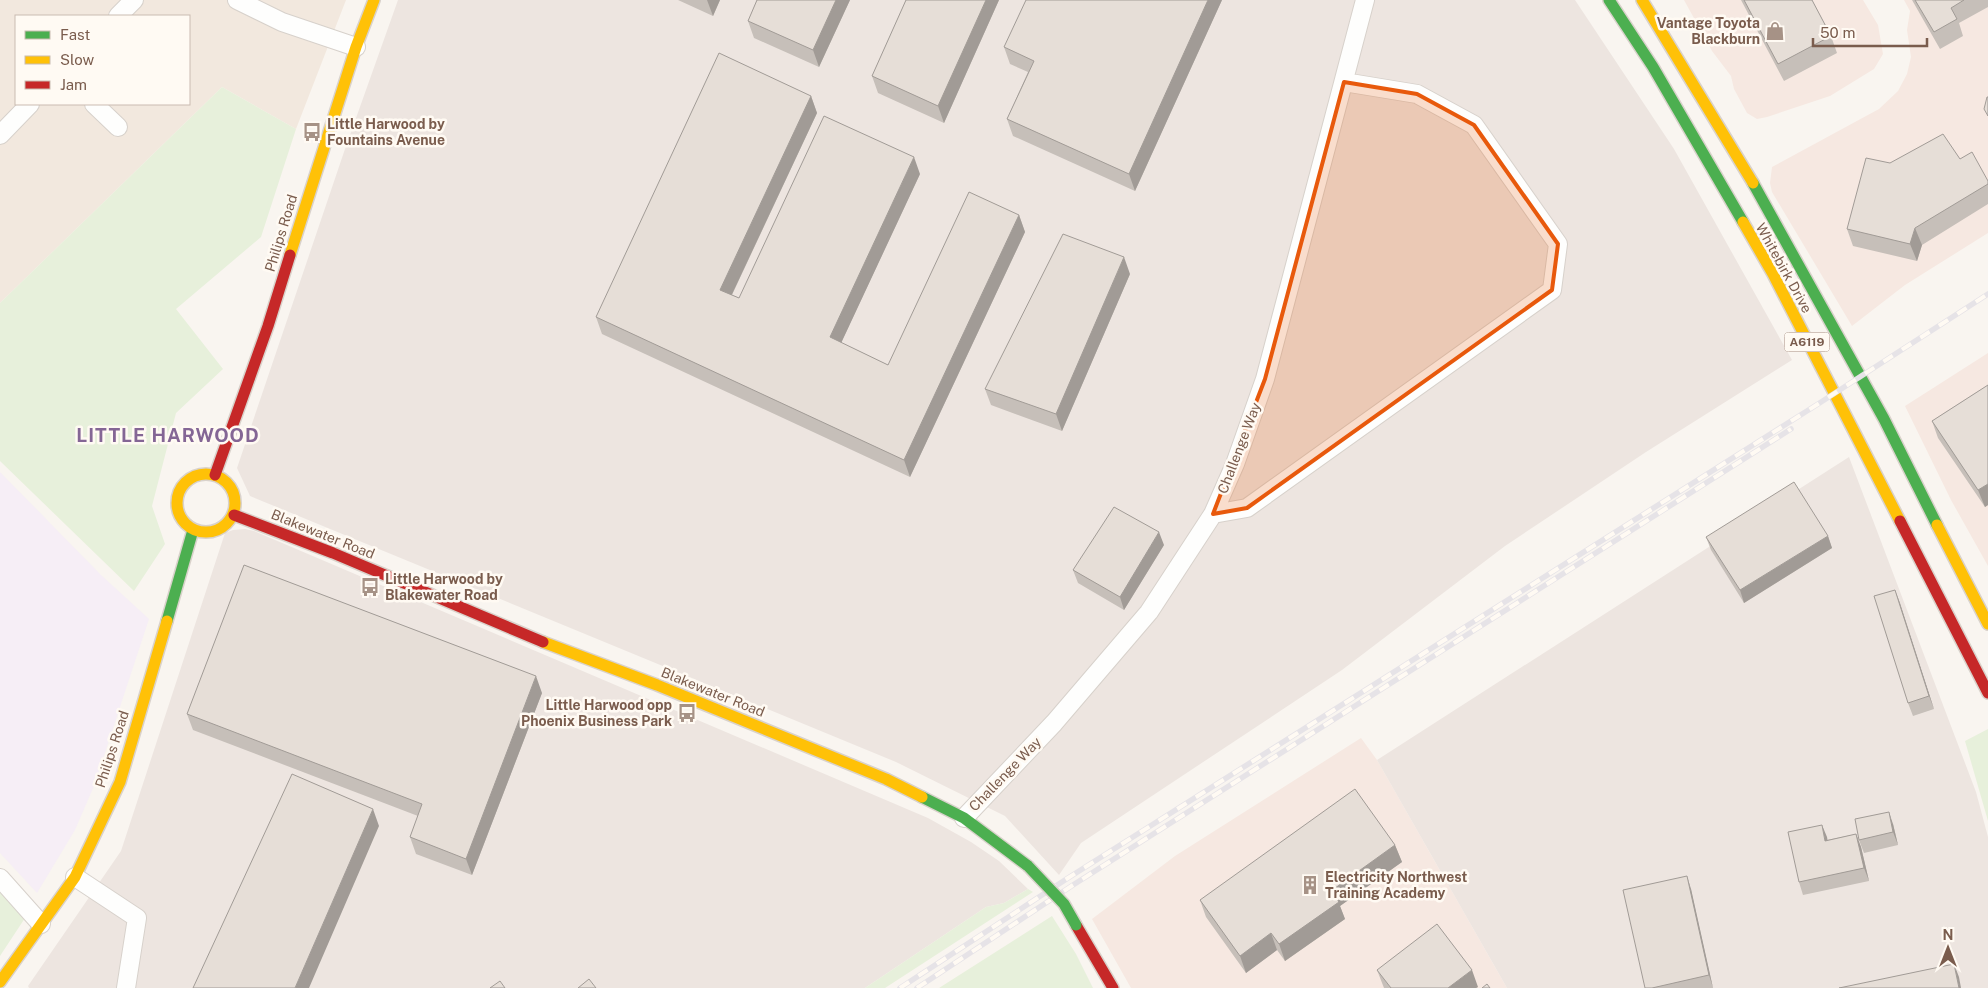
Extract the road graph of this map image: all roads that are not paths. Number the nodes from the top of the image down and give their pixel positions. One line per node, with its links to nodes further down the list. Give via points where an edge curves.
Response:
1 (134, 0): 7 (street)
2 (236, 0): 8 (street, via 282,22)
3 (374, 0): 8 (main road, Philips Road)
4 (1365, 0): 9 (street, Challenge Way)
5 (1609, 0): 19 (main road, Whitebirk Drive / A6119, via 1653,67 1772,274)
6 (1642, 0): 18 (main road, Whitebirk Drive / A6119, via 1742,163 1884,419)
7 (119, 15)
8 (356, 47): 14 (main road, Philips Road, via 268,326)
9 (1344, 82): 15 (street, Challenge Way, via 1264,379 1235,464); 15 (street, via 1417,94 1474,125 1558,244 1552,290 1247,508)
10 (29, 105): 13 (street)
11 (95, 105): 12 (street)
12 (118, 127)
13 (0, 134)
14 (215, 475): 16 (main road, via 233,490 236,500); 17 (main road, via 192,477 180,490 178,510 184,523)
15 (1213, 514): 20 (street, Challenge Way, via 1149,612 1054,723)
16 (234, 515): 17 (main road, via 218,531); 20 (main road, Blakewater Road, via 878,776)
17 (193, 530): 21 (main road, Philips Road, via 120,782)
18 (1988, 624)
19 (1988, 693)
20 (964, 818): 26 (main road, Blakewater Road, bridge, via 1028,866 1064,904)
21 (75, 877): 23 (main road, Philips Road); 25 (street, via 137,918)
22 (0, 878): 23 (street)
23 (41, 924): 24 (main road, Philips Road)
24 (0, 982)
25 (126, 988)
26 (1113, 988)

